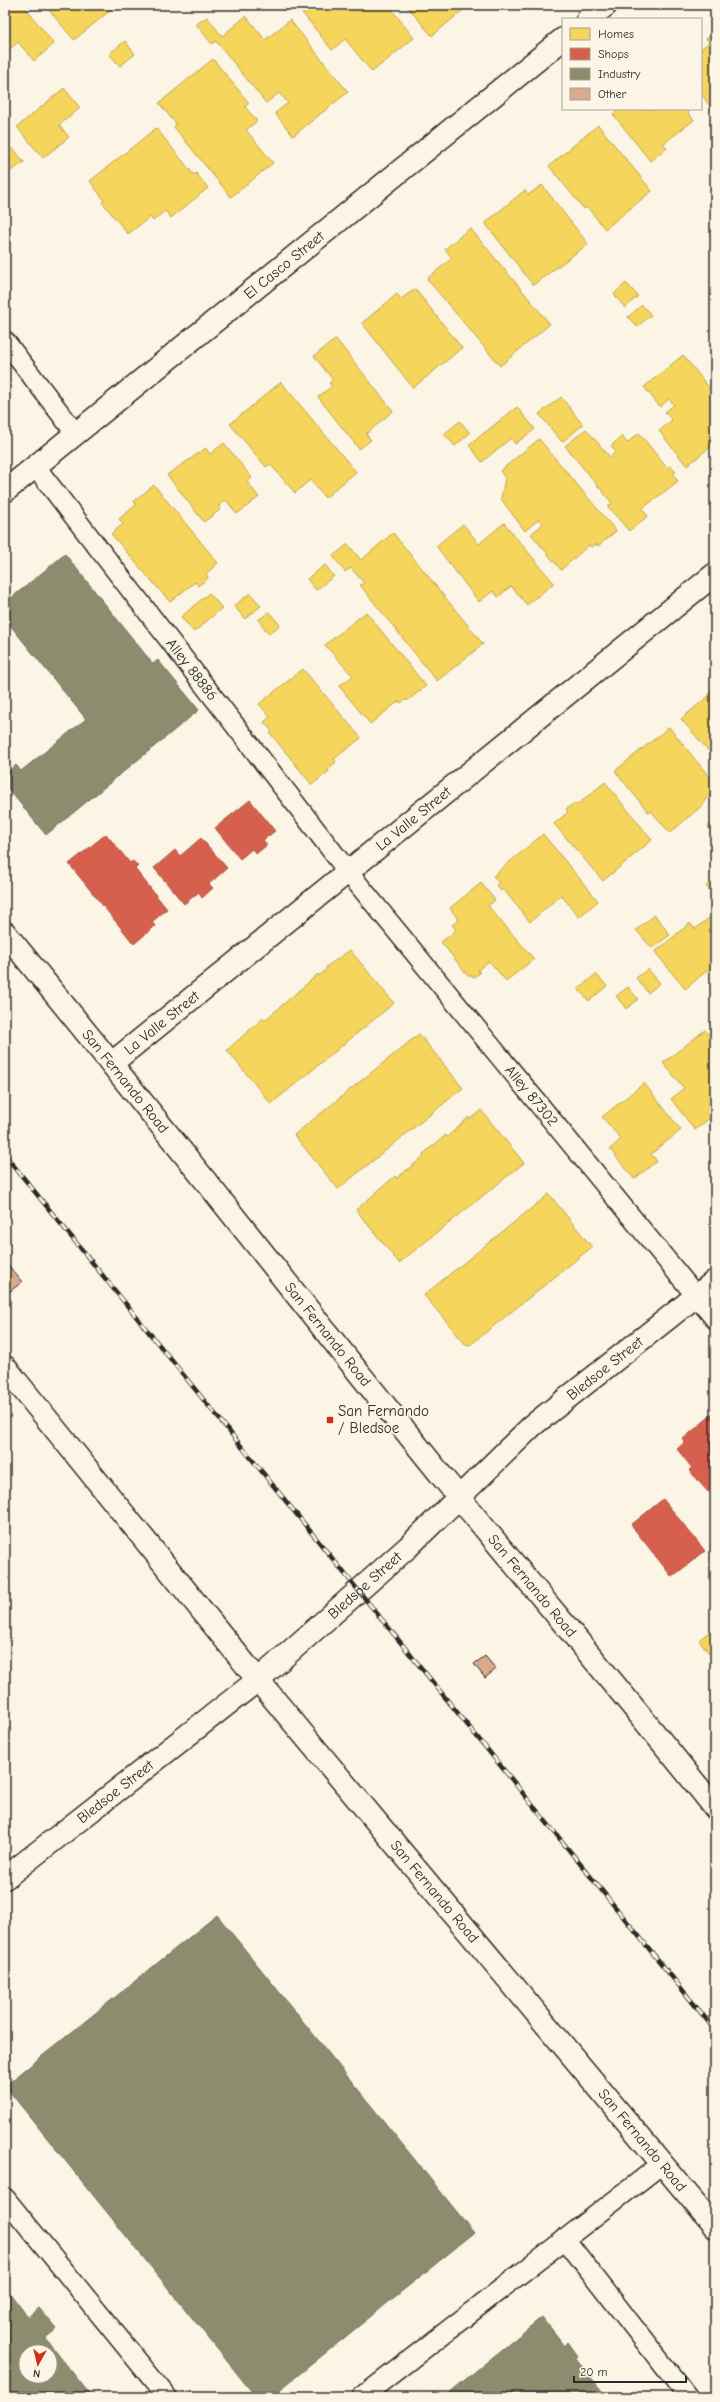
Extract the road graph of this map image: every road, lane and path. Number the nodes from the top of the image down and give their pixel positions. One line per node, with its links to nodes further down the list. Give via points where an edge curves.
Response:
1 (606, 5): 2 (street)
2 (589, 18)
3 (562, 40): 5 (street, El Casco Street)
4 (5, 341): 5 (lane)
5 (76, 434): 6 (street, El Casco Street)
6 (35, 466): 7 (street, El Casco Street); 9 (lane, Alley 88886)
7 (5, 491)
8 (715, 574): 9 (street, La Valle Street)
9 (349, 873): 11 (street, La Valle Street); 13 (lane, Alley 87302)
10 (5, 933): 11 (street, San Fernando Road)
11 (112, 1063): 16 (street, San Fernando Road, via 277,1274)
12 (715, 1281): 13 (street, Bledsoe Street)
13 (696, 1296): 14 (lane, Alley 87302); 16 (street, Bledsoe Street, via 532,1426)
14 (715, 1319)
15 (5, 1367): 17 (street, San Fernando Road)
16 (458, 1496): 17 (street, Bledsoe Street, via 408,1547); 18 (street, San Fernando Road)
17 (258, 1680): 19 (street, Bledsoe Street); 20 (street, San Fernando Road)
18 (715, 1808)
19 (5, 1878)
20 (663, 2163): 22 (street, San Fernando Road); 23 (lane)
21 (5, 2198): 24 (lane)
22 (715, 2227)
23 (565, 2239): 25 (lane); 26 (lane)
24 (167, 2397)
25 (362, 2397)
26 (688, 2397)

